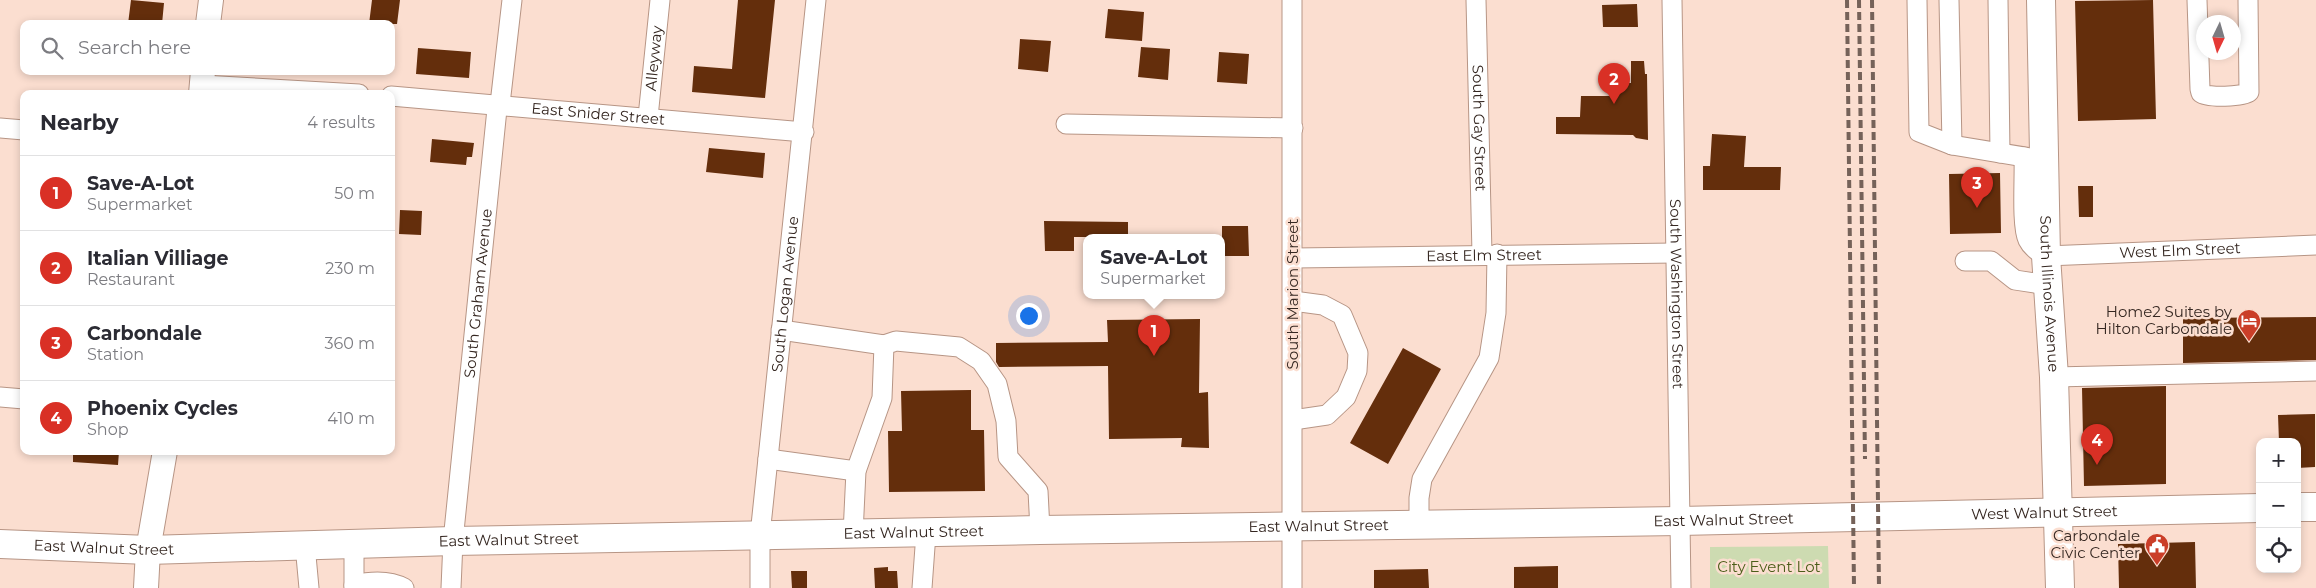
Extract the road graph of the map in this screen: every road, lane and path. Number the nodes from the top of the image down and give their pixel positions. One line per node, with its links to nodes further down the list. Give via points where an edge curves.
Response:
1 (211, 0): 14 (main road)
2 (512, 0): 18 (street, South Graham Avenue)
3 (660, 0): 19 (street, Alleyway)
4 (816, 0): 24 (street, South Logan Avenue)
5 (1292, 0): 22 (street, South Marion Street)
6 (1476, 0): 30 (street, South Gay Street)
7 (1672, 0): 29 (street, South Washington Street)
8 (1917, 0): 25 (street, via 1919,132)
9 (1949, 0): 25 (street)
10 (1998, 0): 26 (street)
11 (2041, 0): 27 (highway, South Illinois Avenue)
12 (2198, 0): 13 (street, via 2201,93 2206,96 2242,96 2249,92)
13 (2248, 0)
14 (208, 20)
15 (202, 83): 16 (street)
16 (302, 90)
17 (395, 96): 18 (street, East Snider Street)
18 (500, 104): 19 (street, East Snider Street); 58 (street, South Graham Avenue)
19 (648, 117): 24 (street, East Snider Street)
20 (1066, 124): 22 (street)
21 (0, 128): 23 (street)
22 (1293, 128): 32 (street, South Marion Street)
23 (20, 130)
24 (804, 132): 36 (street, South Logan Avenue)
25 (1952, 145): 26 (street)
26 (2000, 153): 27 (street)
27 (2034, 158): 31 (highway, South Illinois Avenue)
28 (2316, 245): 31 (street, West Elm Street)
29 (1675, 253): 30 (street, East Elm Street); 51 (street, South Washington Street)
30 (1489, 254): 32 (street, East Elm Street); 52 (street, South Gay Street, via 1496,313 1489,358 1422,479)
31 (2046, 256): 34 (highway, South Illinois Avenue)
32 (1294, 258): 35 (street, South Marion Street)
33 (1965, 261): 34 (street, via 1991,261 2015,280)
34 (2048, 285): 39 (highway, South Illinois Avenue)
35 (1293, 301): 42 (street, South Marion Street); 42 (street, via 1323,306 1342,315 1358,353 1357,371 1346,398 1327,415)
36 (780, 330): 37 (street); 44 (street, South Logan Avenue)
37 (884, 345): 45 (street, via 882,398); 54 (street, via 896,341 959,347 982,361 997,384 1006,421 1008,457 1038,491)
38 (2316, 372): 39 (street)
39 (2054, 377): 49 (highway, South Illinois Avenue)
40 (0, 398): 41 (street)
41 (20, 400)
42 (1292, 420): 53 (street, South Marion Street)
43 (164, 455): 62 (main road)
44 (768, 459): 45 (street); 57 (street, South Logan Avenue)
45 (856, 471): 56 (street)
46 (2301, 507): 47 (highway)
47 (2316, 507)
48 (2256, 508): 49 (highway, West Walnut Street)
49 (2059, 511): 50 (highway, West Walnut Street); 72 (highway, South Illinois Avenue)
50 (1828, 518): 51 (highway, East Walnut Street)
51 (1680, 522): 52 (highway, East Walnut Street); 71 (street, South Washington Street)
52 (1419, 526): 53 (highway, East Walnut Street)
53 (1292, 527): 54 (highway, East Walnut Street); 70 (street, South Marion Street)
54 (1040, 530): 55 (highway, East Walnut Street)
55 (926, 533): 56 (highway, East Walnut Street); 69 (street)
56 (853, 534): 57 (highway, East Walnut Street)
57 (760, 535): 58 (highway, East Walnut Street); 68 (street, South Logan Avenue)
58 (453, 541): 60 (highway, East Walnut Street); 67 (street, South Graham Avenue)
59 (0, 544): 62 (highway, East Walnut Street)
60 (354, 544): 61 (highway, East Walnut Street); 63 (street)
61 (305, 545): 62 (highway, East Walnut Street); 66 (street)
62 (148, 550): 65 (main road)
63 (354, 587): 64 (street, via 377,582)
64 (403, 587)
65 (146, 588)
66 (308, 588)
67 (451, 588)
68 (760, 588)
69 (922, 588)
70 (1292, 588)
71 (1681, 588)
72 (2060, 588)

